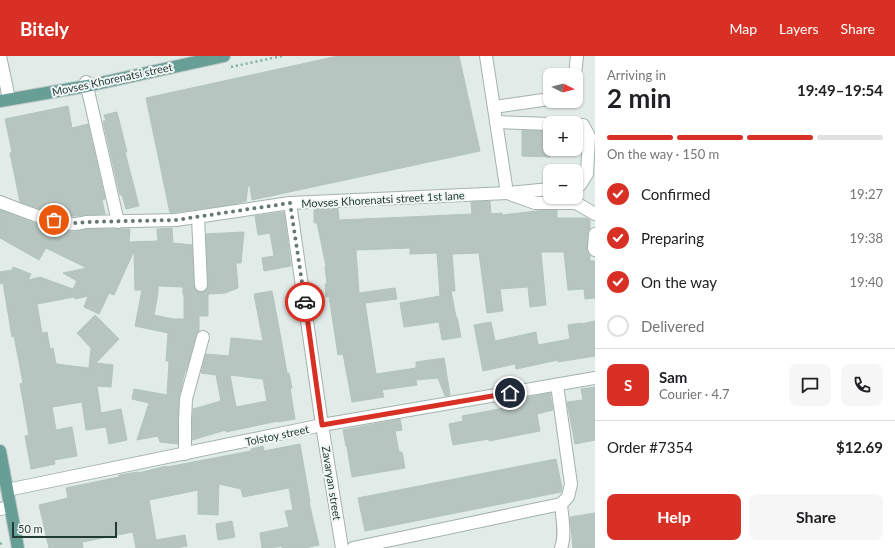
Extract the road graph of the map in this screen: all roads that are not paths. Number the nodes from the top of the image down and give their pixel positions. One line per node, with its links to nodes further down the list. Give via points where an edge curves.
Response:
1 (0, 56): 8 (street)
2 (204, 56): 7 (main road, Movses Khorenatsi street)
3 (224, 56): 7 (main road, Movses Khorenatsi street)
4 (486, 56): 10 (street)
5 (577, 56): 6 (street)
6 (576, 68)
7 (86, 84): 8 (main road, Movses Khorenatsi street); 21 (street)
8 (3, 97)
9 (543, 100): 10 (street)
10 (494, 107): 11 (street)
11 (496, 122): 12 (street); 16 (street)
12 (543, 124)
13 (583, 125): 14 (street, via 589,136 587,174)
14 (583, 181)
15 (543, 190): 16 (street, Movses Khorenatsi street 1st lane)
16 (507, 193): 18 (street, Movses Khorenatsi street 1st lane); 19 (street, via 535,203 576,203)
17 (0, 202): 21 (street, Movses Khorenatsi street 1st lane, via 65,223)
18 (290, 203): 20 (street, Movses Khorenatsi street 1st lane); 28 (street, Zavaryan street)
19 (595, 214)
20 (198, 217): 21 (street, Movses Khorenatsi street 1st lane); 24 (street)
21 (118, 222)
22 (595, 234): 23 (street)
23 (595, 250)
24 (201, 285)
25 (203, 337): 30 (street, via 186,399)
26 (595, 378): 27 (street, Tolstoy street)
27 (557, 385): 28 (street, Tolstoy street); 32 (street, via 571,484 568,497)
28 (322, 425): 30 (street, Tolstoy street); 35 (street, Zavaryan street)
29 (0, 451): 31 (main road)
30 (185, 454): 31 (street, Tolstoy street)
31 (7, 490): 33 (main road)
32 (561, 504): 36 (street); 37 (street, via 564,535)
33 (5, 508): 34 (main road)
34 (18, 548)
35 (342, 548)
36 (353, 548)
37 (561, 548)

